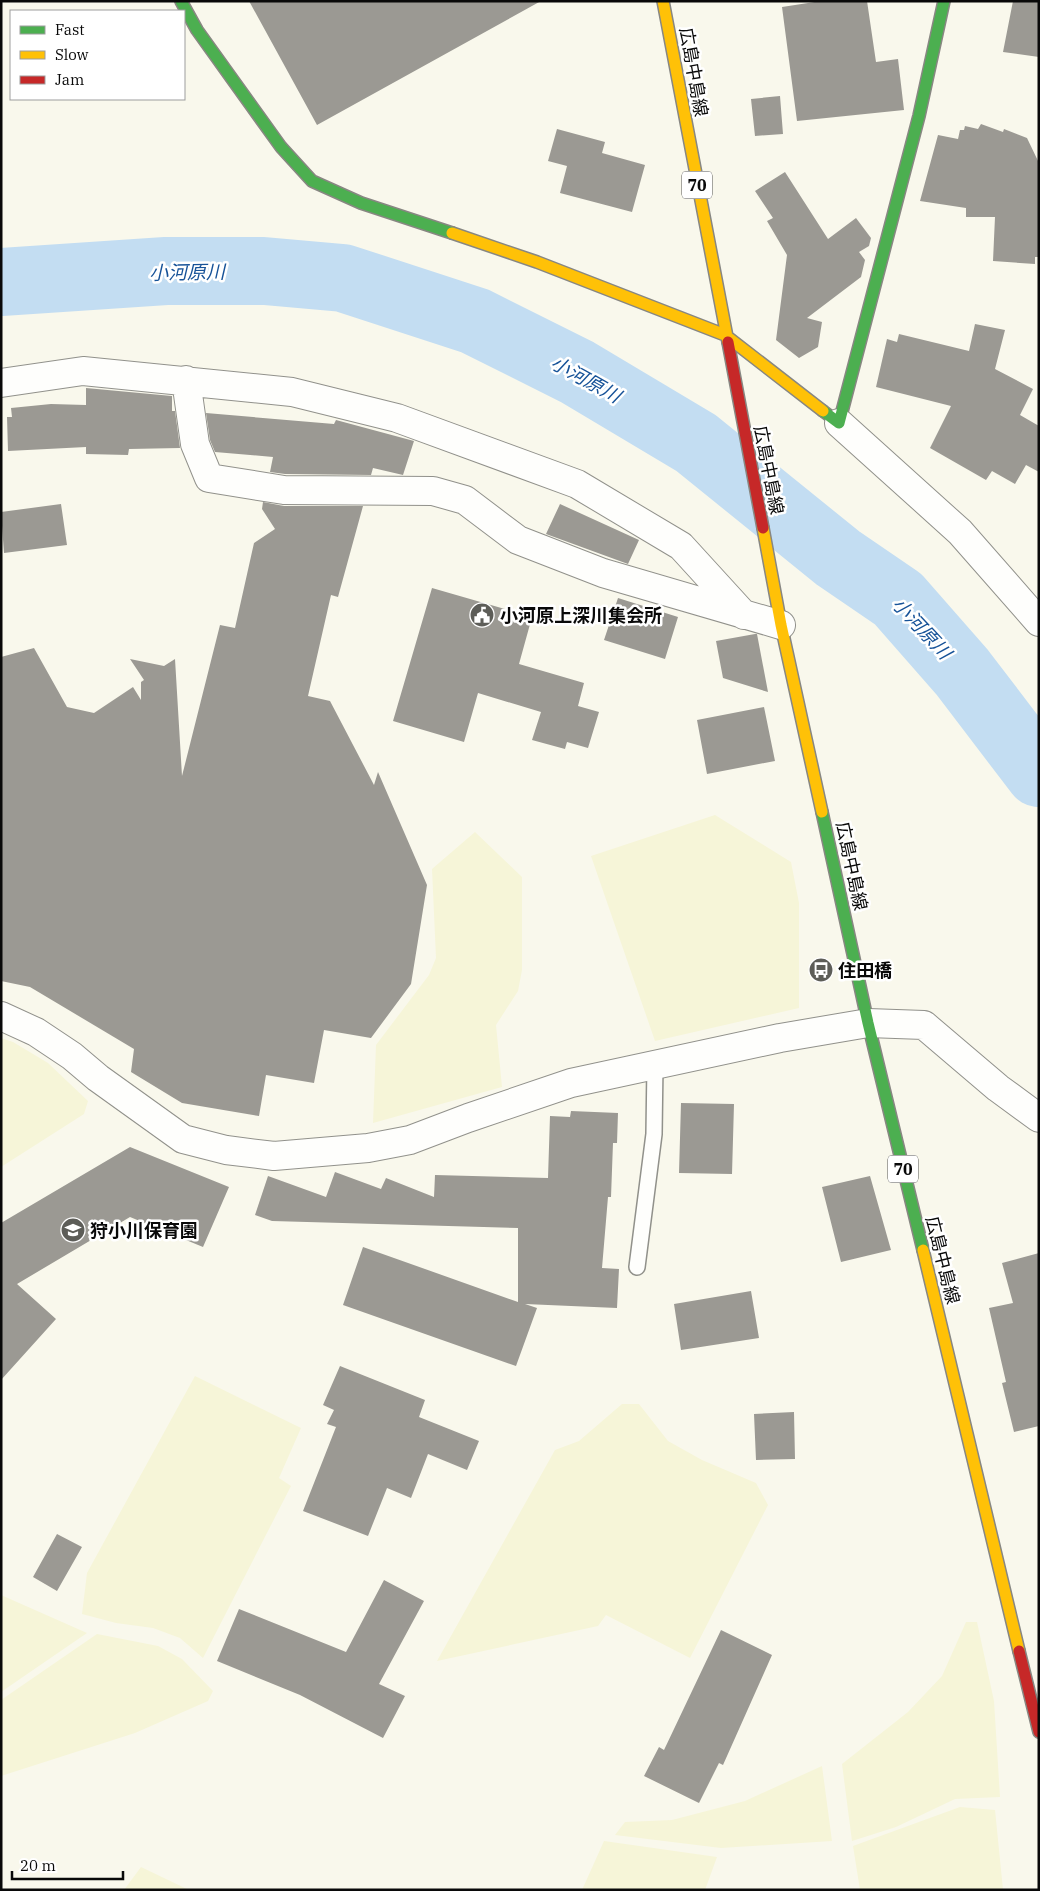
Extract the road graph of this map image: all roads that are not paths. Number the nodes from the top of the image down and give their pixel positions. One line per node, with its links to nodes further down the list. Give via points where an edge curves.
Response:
1 (180, 1): 4 (main road, via 197,30 281,147 312,181 361,203 537,262)
2 (663, 1): 4 (main road, 広島中島線 / 70)
3 (944, 1): 7 (main road, via 919,116)
4 (725, 335): 7 (main road); 9 (main road, 広島中島線 / 70)
5 (186, 380): 6 (street, via 83,371); 8 (street, via 292,392 397,418 577,484 681,546); 8 (street, via 194,444 209,478 284,490 433,492 465,500 518,540 603,573)
6 (1, 383)
7 (839, 423): 10 (street, via 960,532)
8 (744, 615): 9 (street)
9 (779, 615): 12 (main road, 広島中島線 / 70)
10 (1039, 622)
11 (1, 1016): 13 (street, via 58,1046 105,1084 183,1138 226,1150 274,1156 350,1150 410,1140 572,1084)
12 (868, 1023): 13 (street); 14 (street, via 924,1025); 16 (main road, 広島中島線 / 70)
13 (655, 1064): 15 (lane, via 654,1134)
14 (1039, 1118)
15 (637, 1267)
16 (1039, 1732)

